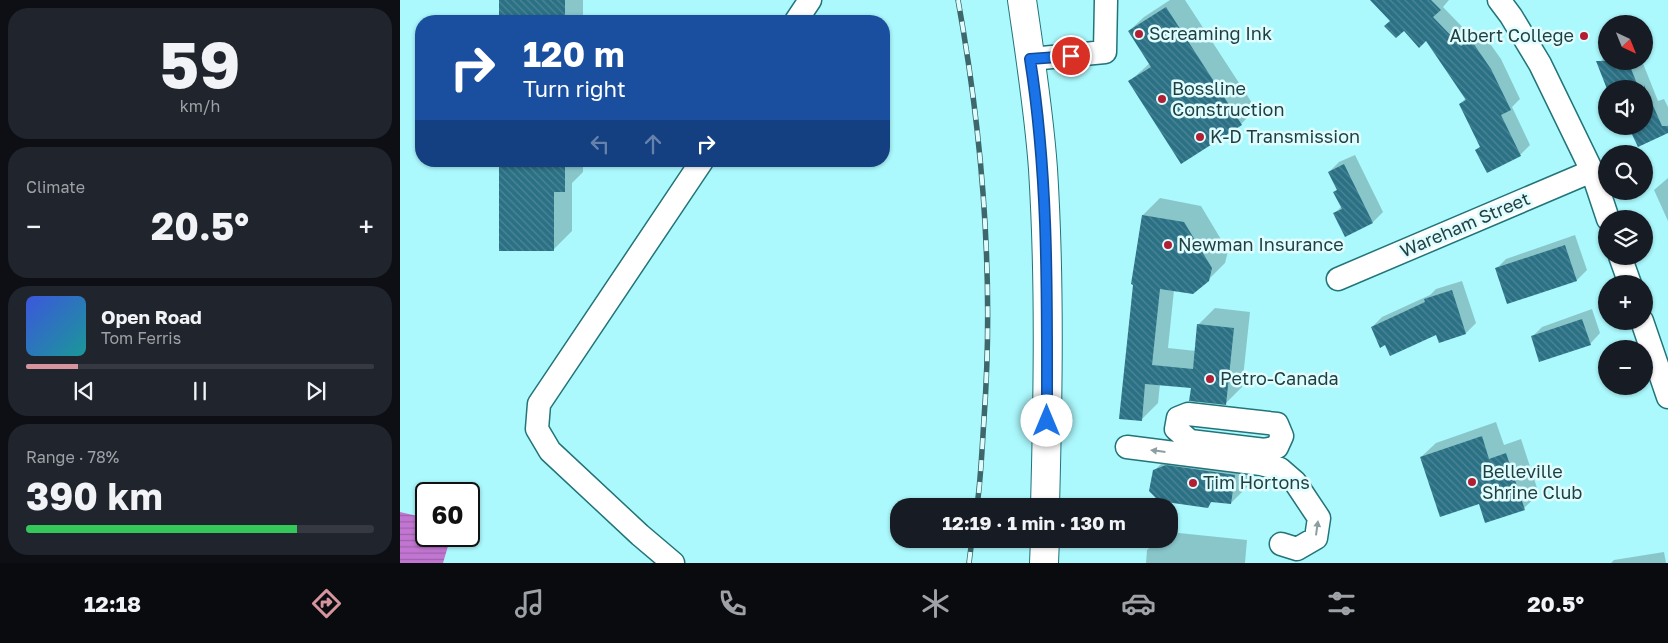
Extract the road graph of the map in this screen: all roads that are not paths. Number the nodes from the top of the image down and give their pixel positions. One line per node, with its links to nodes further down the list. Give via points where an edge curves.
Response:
1 (810, 0): 5 (street)
2 (1022, 0): 6 (main road)
3 (1106, 0): 6 (street, via 1105,52)
4 (1499, 0): 8 (street, via 1540,64)
5 (800, 15)
6 (1030, 59): 14 (main road, via 1043,168 1046,248)
7 (698, 167): 17 (street, via 539,404 537,429 550,451)
8 (1592, 171): 9 (street); 10 (street, Wareham Street)
9 (1605, 210)
10 (1338, 279)
11 (1645, 330): 12 (street)
12 (1668, 397)
13 (1127, 448): 15 (street, one-way to 13, via 1297,550 1316,538 1319,518 1296,482 1280,469)
14 (1045, 498)
15 (1281, 544)
16 (1044, 548): 18 (main road)
17 (673, 563)
18 (1044, 563)

